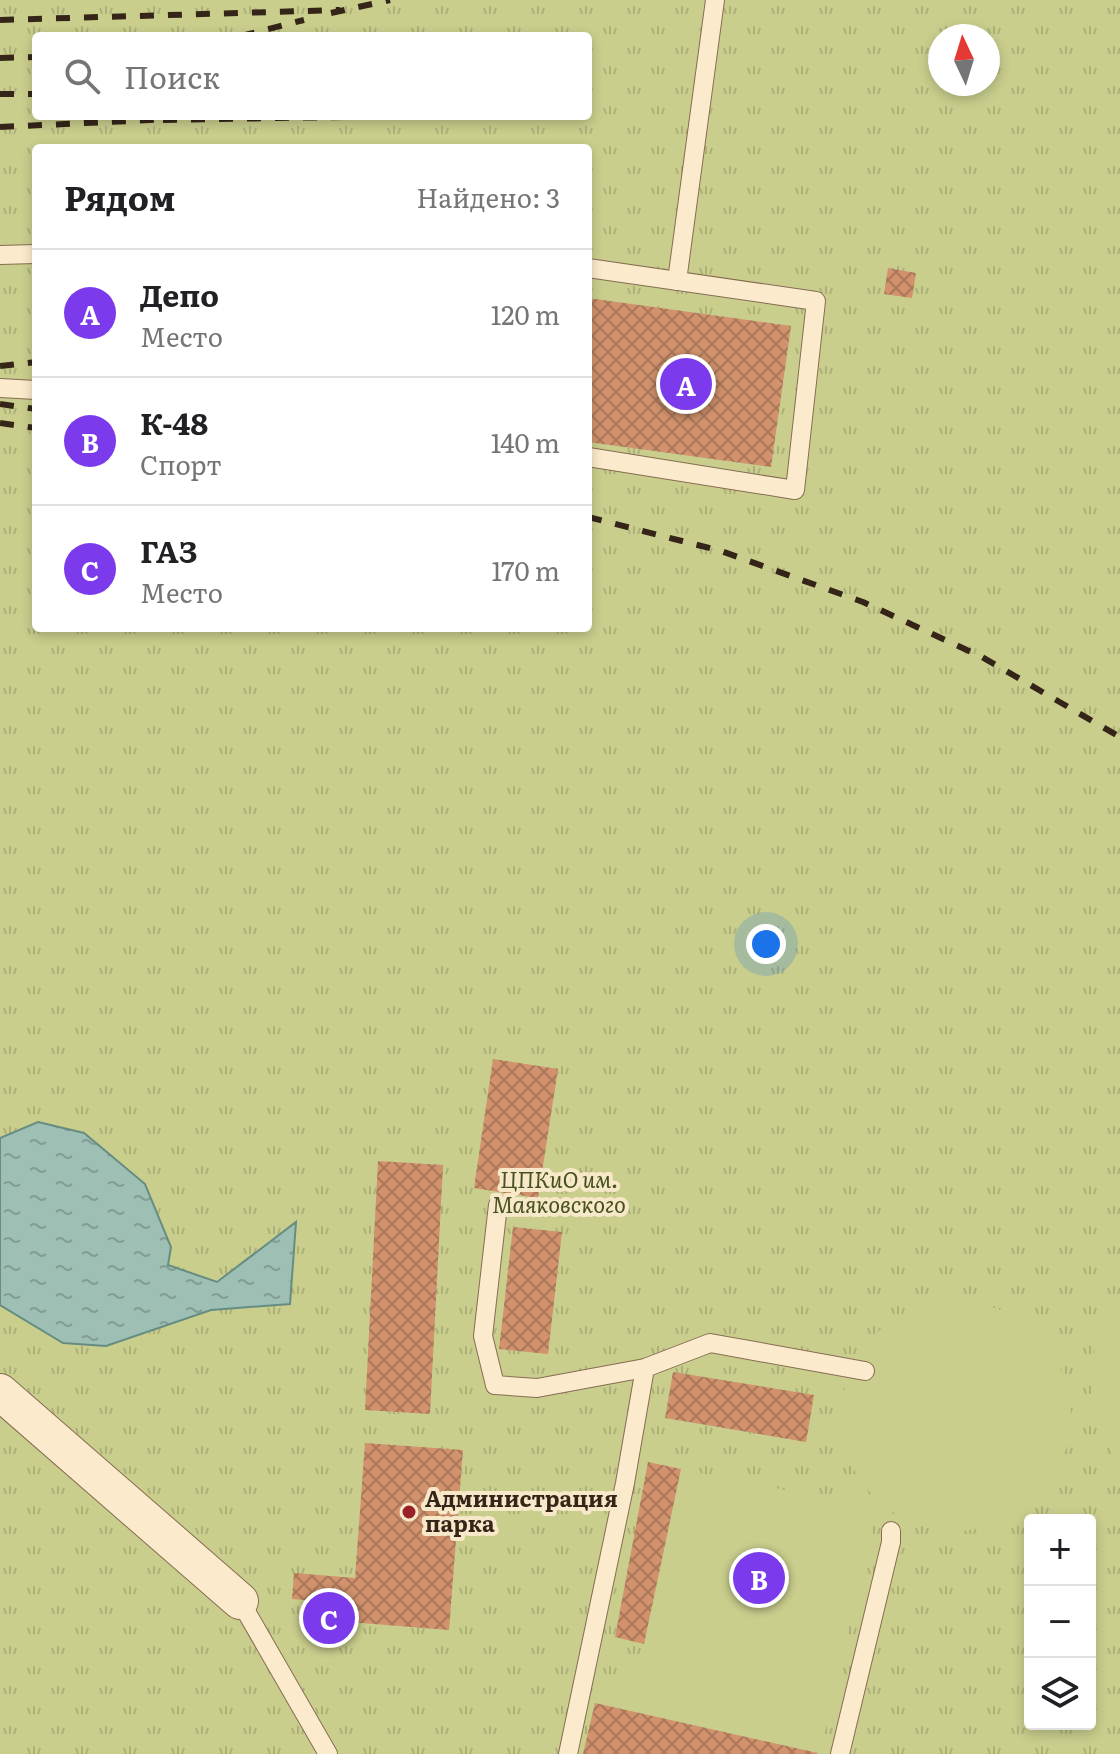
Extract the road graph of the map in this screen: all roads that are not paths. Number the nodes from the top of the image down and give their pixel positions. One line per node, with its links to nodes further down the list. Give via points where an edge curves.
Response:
1 (715, 0): 5 (lane)
2 (32, 254): 3 (lane)
3 (0, 255)
4 (592, 269): 5 (lane)
5 (677, 281): 8 (lane, via 816,301 795,490)
6 (0, 388): 7 (lane)
7 (32, 390)
8 (592, 458)
9 (498, 1205): 10 (lane, via 483,1336 495,1385 537,1388)
10 (645, 1368): 11 (lane, via 710,1343); 16 (lane)
11 (865, 1371)
12 (0, 1392): 14 (street)
13 (891, 1531): 17 (lane)
14 (240, 1601): 15 (lane)
15 (328, 1754)
16 (568, 1754)
17 (840, 1754)

